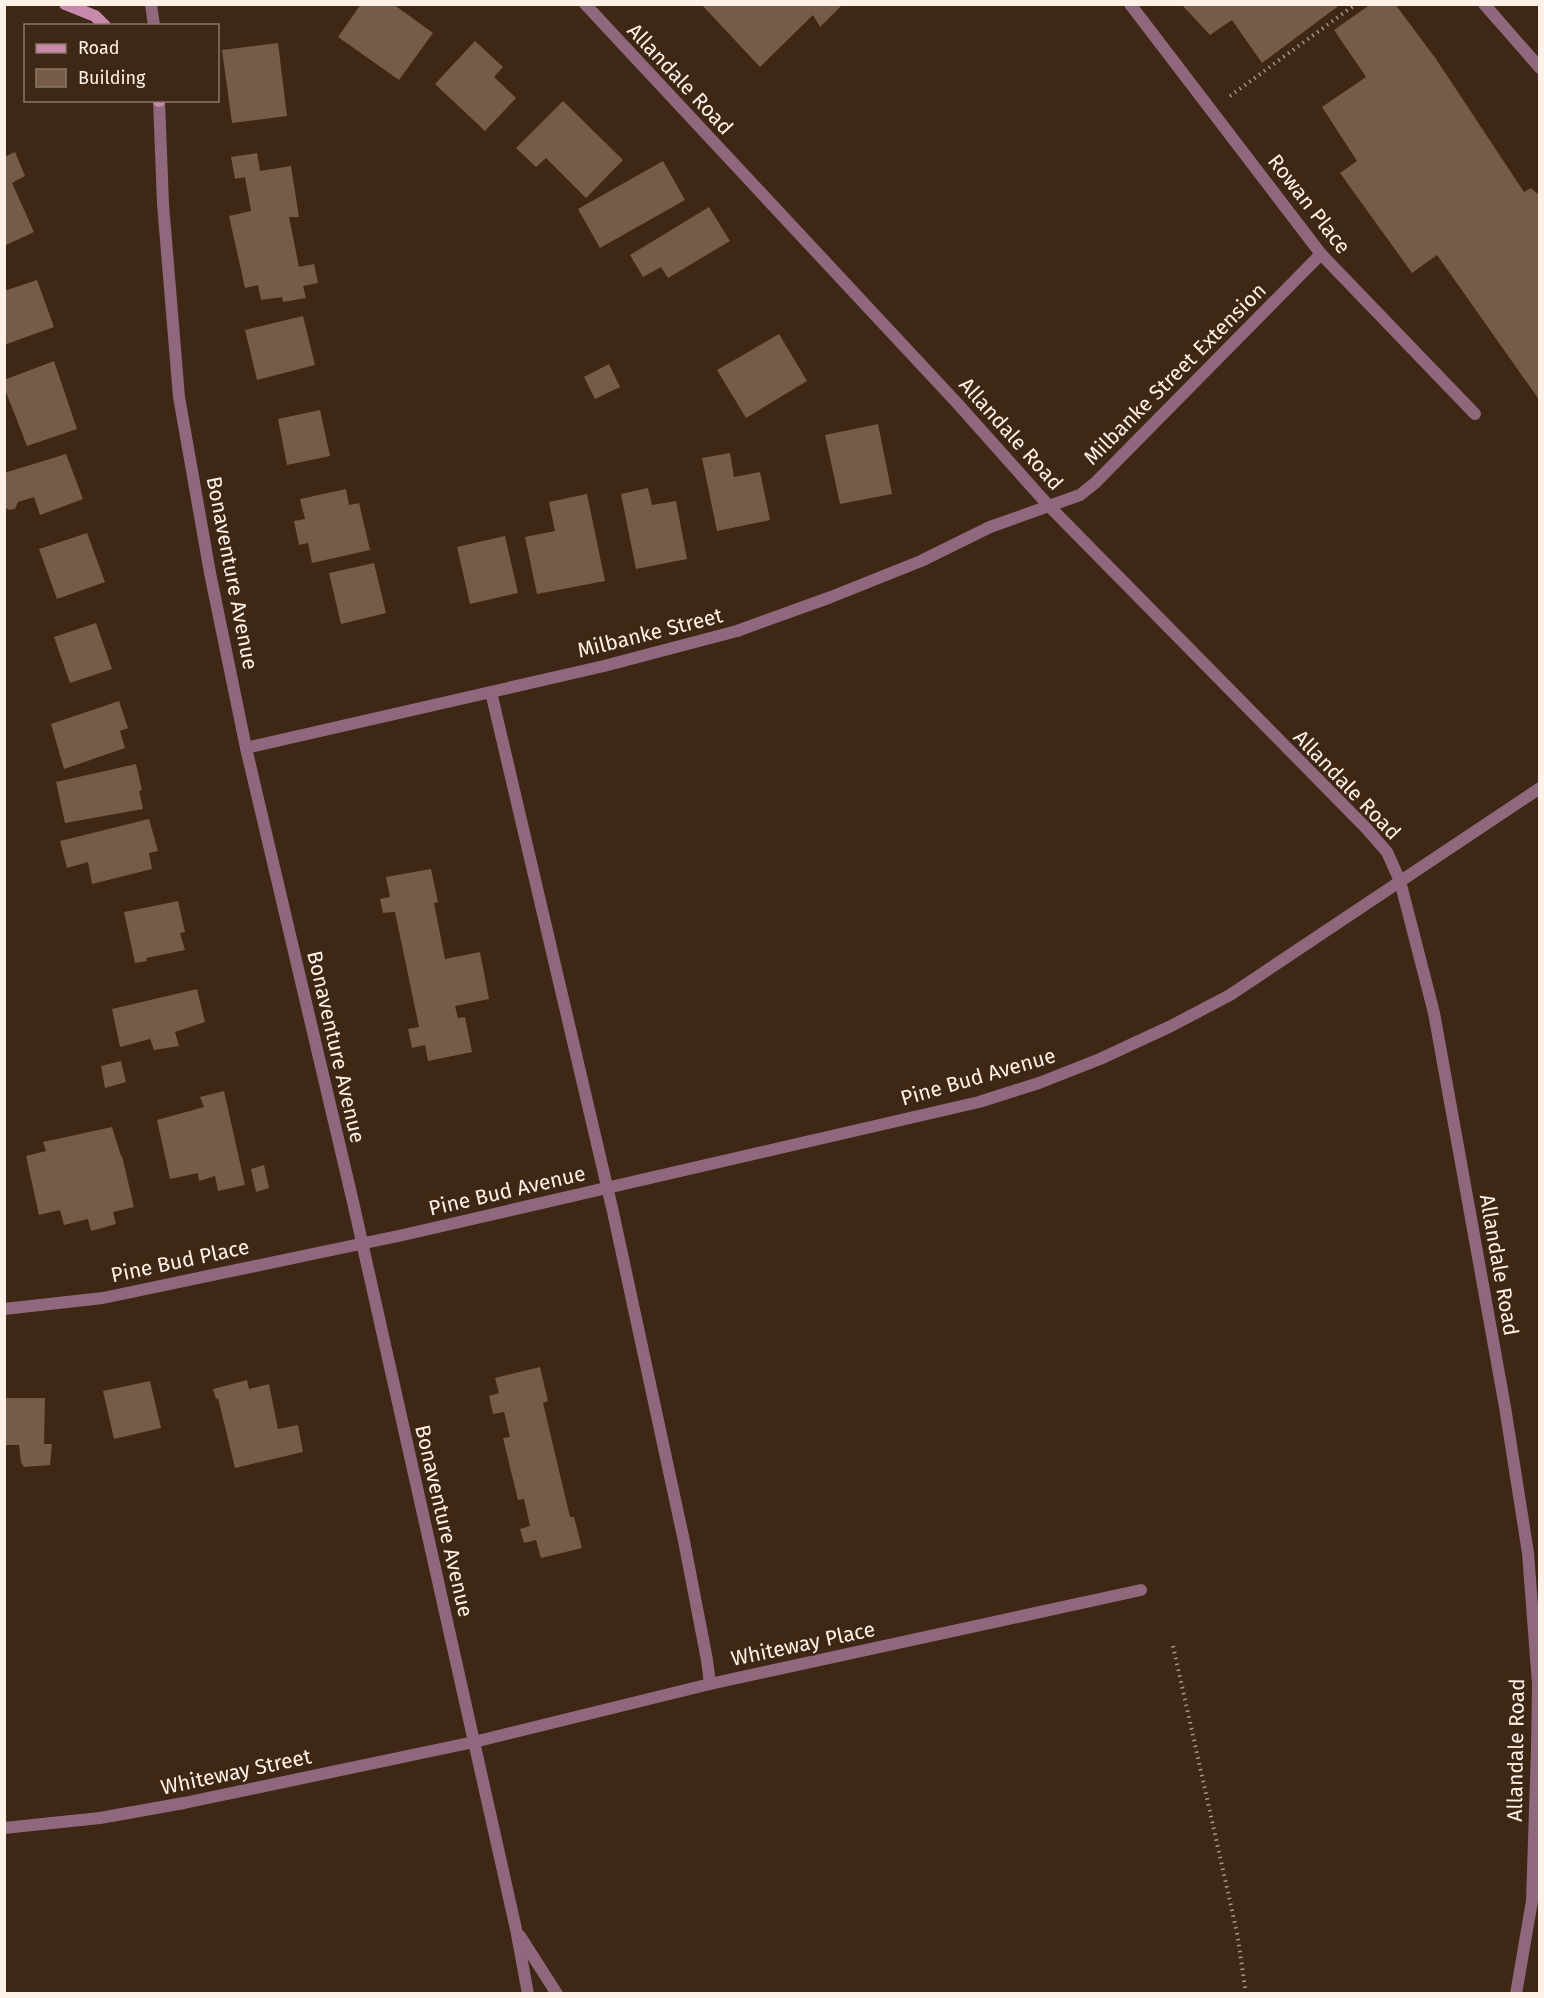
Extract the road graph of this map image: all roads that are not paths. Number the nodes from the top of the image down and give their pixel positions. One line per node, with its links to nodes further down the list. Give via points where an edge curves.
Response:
1 (64, 4): 6 (main road, via 95,16)
2 (151, 4): 7 (street)
3 (585, 4): 12 (street, Allandale Road)
4 (1130, 4): 10 (street, Rowan Place)
5 (1484, 4): 8 (street)
6 (103, 24)
7 (154, 24)
8 (1539, 68)
9 (159, 102): 14 (street, Bonaventure Avenue, via 179,397)
10 (1321, 254): 11 (street, Rowan Place); 12 (street, Milbanke Street Extension, via 1095,483 1080,495)
11 (1475, 414)
12 (1048, 505): 13 (street, Milbanke Street, via 990,527 921,561 737,631); 16 (street, Allandale Road, via 1366,828 1387,852)
13 (491, 692): 14 (street, Milbanke Street); 17 (street)
14 (246, 748): 18 (street, Bonaventure Avenue)
15 (1539, 788): 16 (street, Pine Bud Avenue)
16 (1400, 881): 17 (street, Pine Bud Avenue, via 1230,995 1100,1059 1039,1083 979,1101); 24 (street, Allandale Road, via 1436,1025 1528,1553 1538,1684)
17 (607, 1188): 18 (street, Pine Bud Avenue); 21 (street, via 684,1540)
18 (362, 1243): 19 (street, Pine Bud Place, via 103,1298); 22 (street, Bonaventure Avenue)
19 (4, 1309)
20 (1141, 1590): 21 (street, Whiteway Place)
21 (710, 1684): 22 (street, Whiteway Place)
22 (474, 1742): 23 (street, Whiteway Street, via 173,1805 100,1818); 25 (street, Bonaventure Avenue)
23 (4, 1828)
24 (1535, 1900): 28 (street, Allandale Road)
25 (516, 1929): 26 (street, Bonaventure Avenue); 27 (street)
26 (528, 1994)
27 (557, 1994)
28 (1516, 1994)

